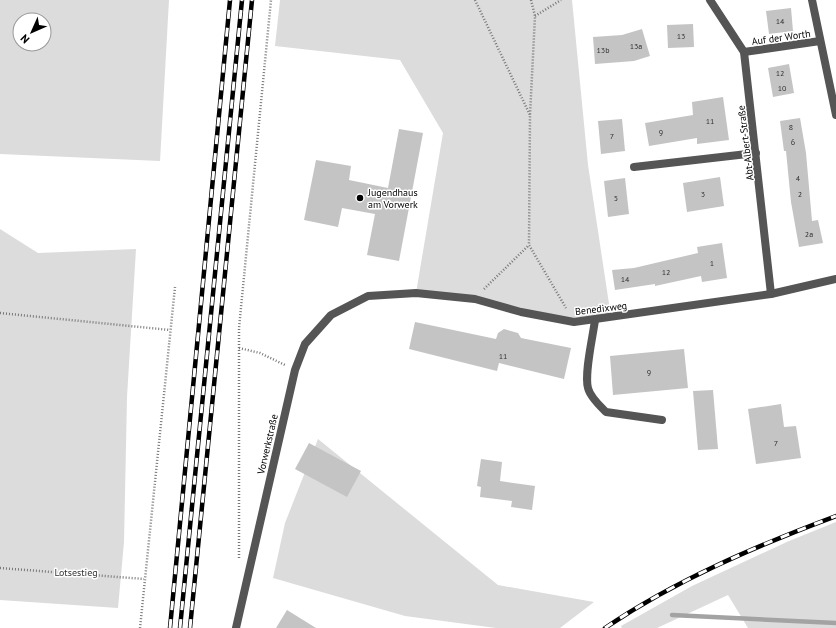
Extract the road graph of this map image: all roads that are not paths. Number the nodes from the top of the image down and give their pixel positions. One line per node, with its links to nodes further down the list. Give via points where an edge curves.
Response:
1 (710, 0): 4 (street, Abt-Albert-Straße)
2 (812, 0): 3 (street, Auf der Worth)
3 (820, 41): 4 (street, Auf der Worth); 5 (street, Auf der Worth)
4 (744, 52): 6 (street, Abt-Albert-Straße)
5 (836, 115)
6 (756, 153): 7 (street); 9 (street, Abt-Albert-Straße)
7 (634, 167)
8 (836, 279): 9 (street, Benedixweg)
9 (771, 294): 11 (street, Benedixweg)
10 (368, 296): 11 (street, Benedixweg, via 416,293 475,299 521,312 574,322); 13 (street, Vorwerkstraße, via 331,315 305,344 294,370)
11 (595, 320): 12 (street, via 587,374 588,388 595,400 606,412)
12 (662, 420)
13 (236, 628)

